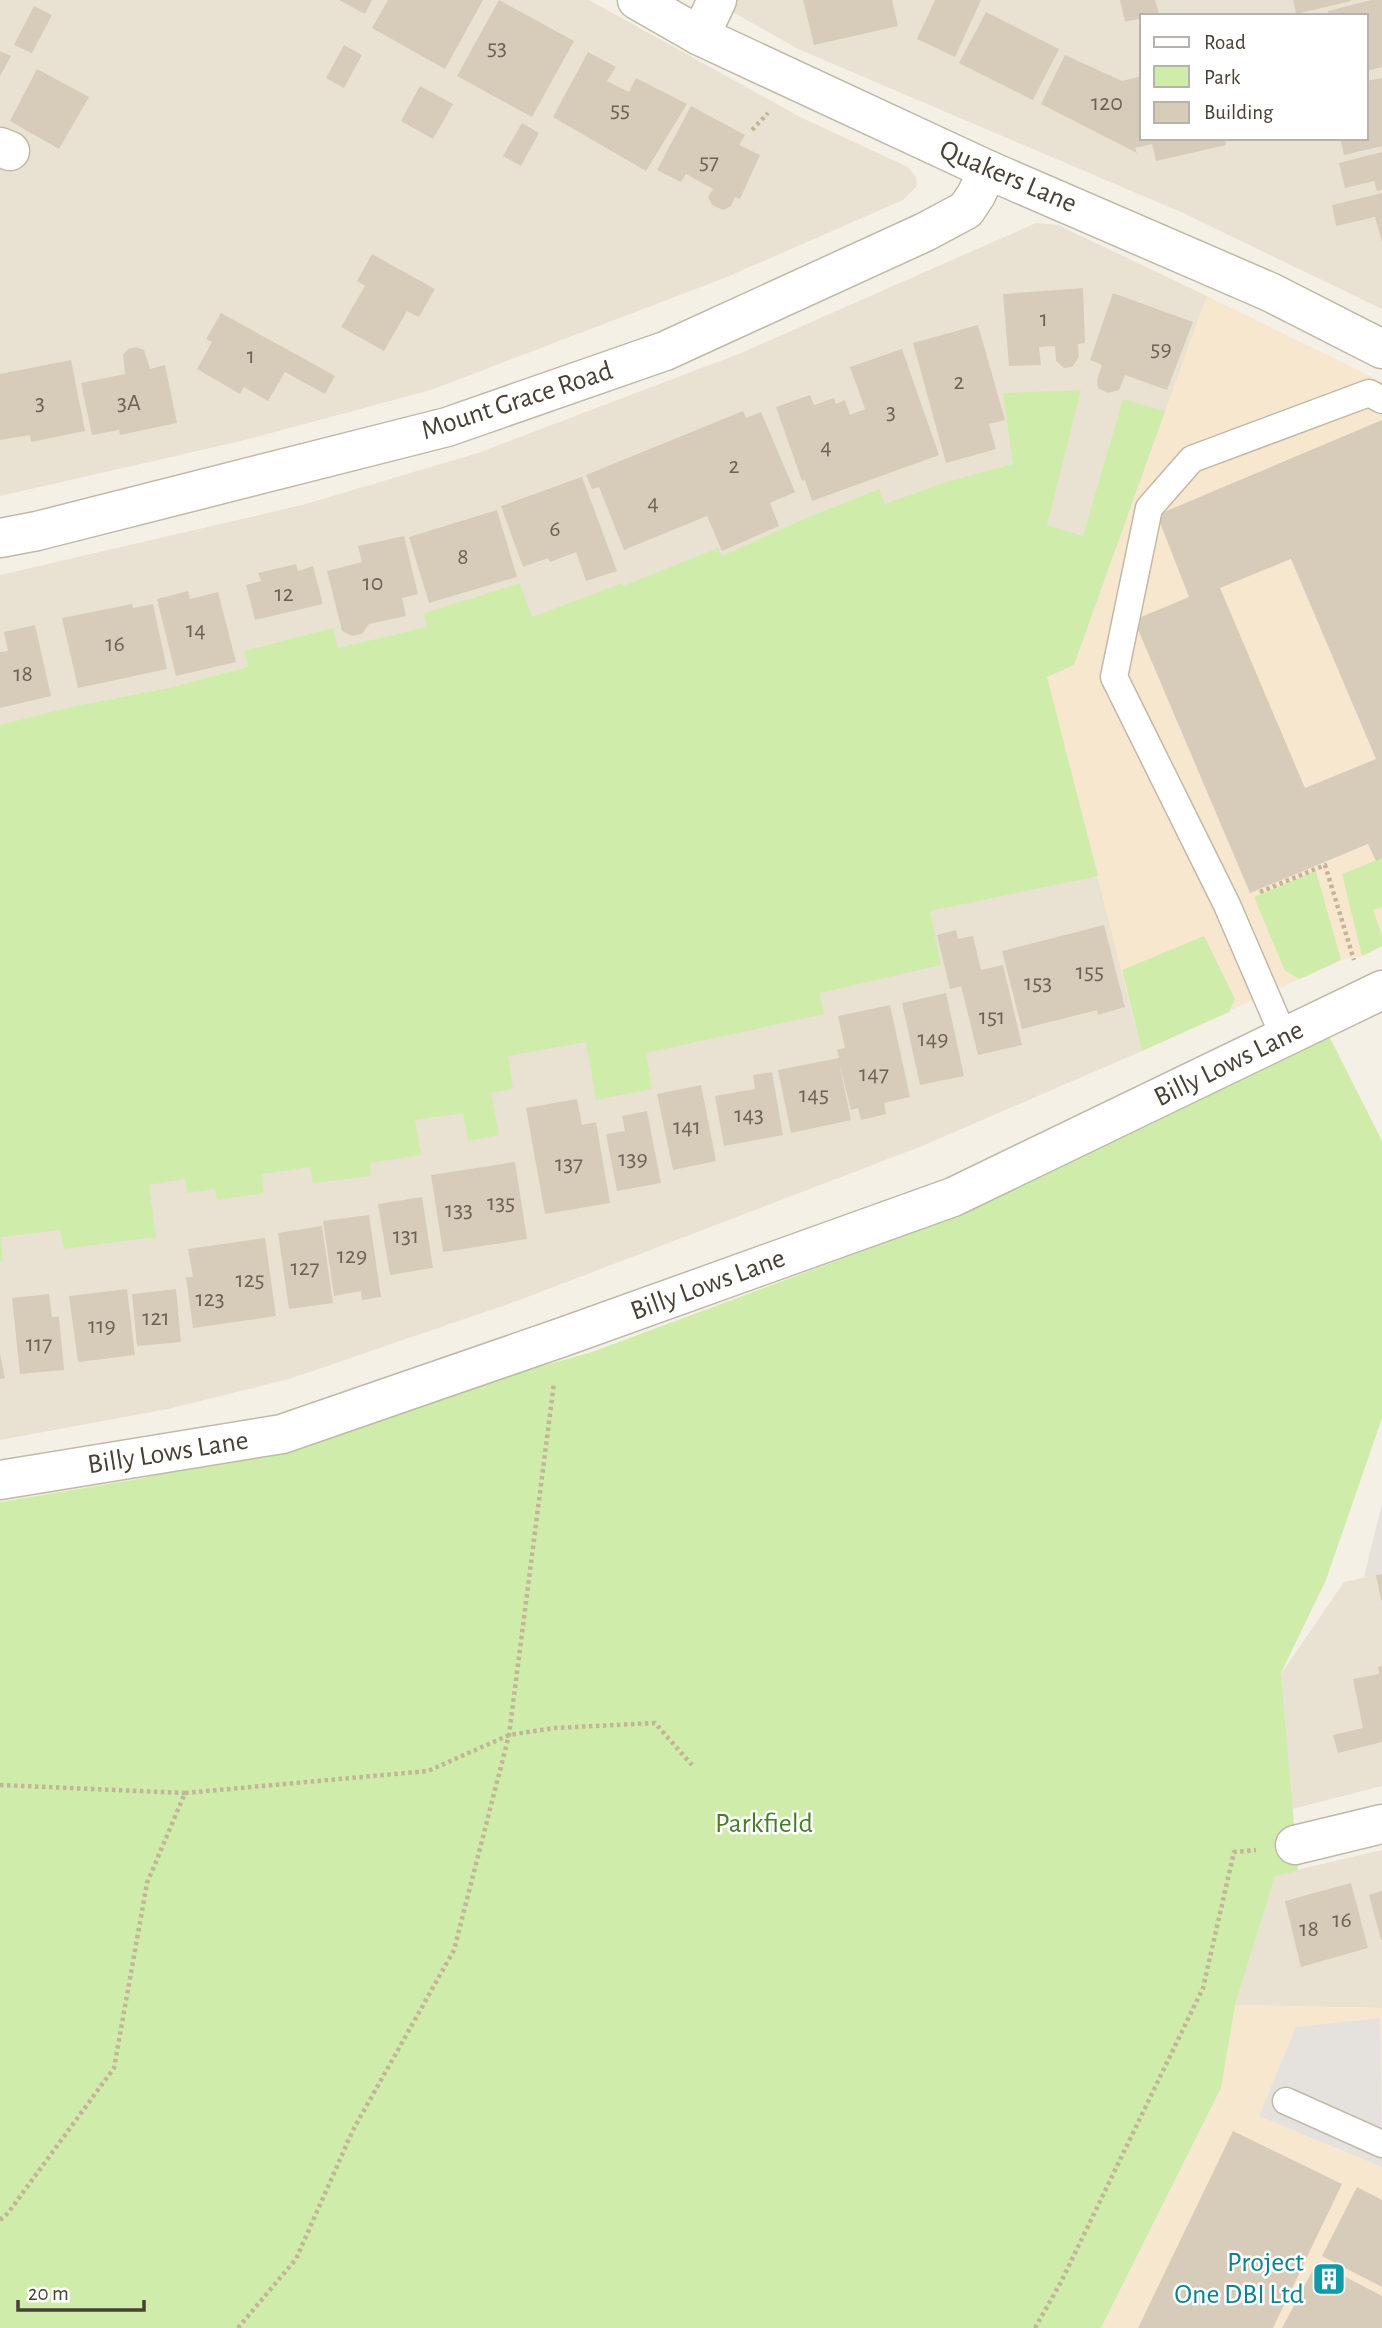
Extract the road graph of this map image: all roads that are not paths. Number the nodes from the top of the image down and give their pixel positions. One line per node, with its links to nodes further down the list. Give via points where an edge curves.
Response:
1 (637, 0): 3 (street, Quakers Lane)
2 (717, 0): 3 (street)
3 (700, 36): 4 (street, Quakers Lane)
4 (988, 170): 5 (street, Quakers Lane, via 1270,292); 7 (street, Mount Grace Road, via 966,209 925,232 665,351 447,427)
5 (1382, 349)
6 (1382, 400): 9 (lane, via 1369,393 1192,459 1149,508 1114,677 1227,905)
7 (0, 538)
8 (1382, 990): 9 (street, Billy Lows Lane)
9 (1284, 1037): 10 (street, Billy Lows Lane, via 953,1197 282,1434)
10 (0, 1480)
11 (1382, 1824): 12 (street)
12 (1295, 1845)
13 (1286, 2101): 14 (lane)
14 (1382, 2144)

